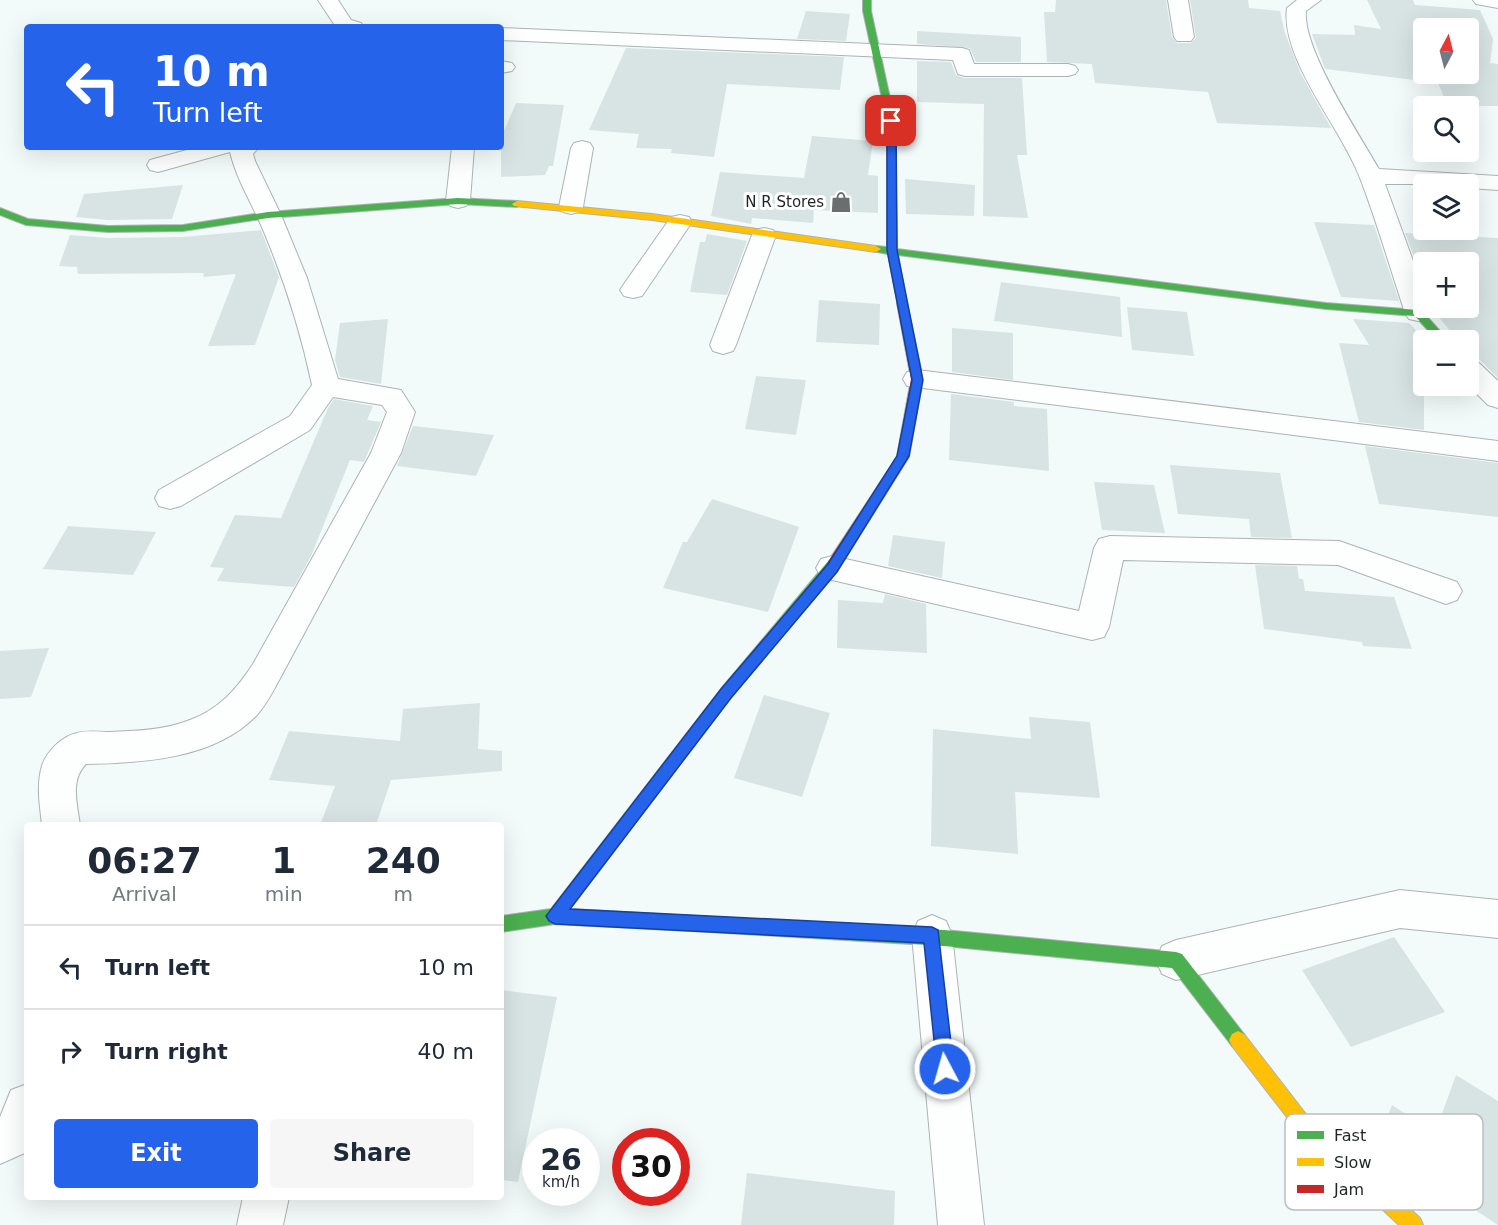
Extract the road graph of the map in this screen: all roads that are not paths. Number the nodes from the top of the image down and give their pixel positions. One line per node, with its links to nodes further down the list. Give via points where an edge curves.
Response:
1 (328, 0): 7 (street)
2 (867, 0): 10 (street)
3 (1178, 0): 9 (street)
4 (1311, 0): 17 (street, via 1298,8 1295,23 1305,55)
5 (1483, 0): 6 (street)
6 (1498, 2)
7 (344, 24)
8 (504, 34): 10 (street)
9 (1184, 37)
10 (876, 49): 11 (street, via 962,54 965,70); 25 (street, via 891,121)
11 (1068, 70)
12 (582, 148): 20 (street)
13 (225, 150): 16 (street)
14 (235, 150): 22 (street)
15 (463, 150): 19 (street)
16 (158, 165)
17 (1371, 176): 18 (street); 27 (street)
18 (1498, 183)
19 (458, 201): 20 (street); 22 (street)
20 (571, 207): 23 (street)
21 (0, 211): 22 (street, via 26,222 108,229 183,228)
22 (268, 215): 34 (street, via 315,336)
23 (680, 222): 24 (street); 26 (street)
24 (764, 235): 25 (street); 31 (street)
25 (892, 250): 28 (street, via 1326,306); 33 (street)
26 (633, 290)
27 (1413, 298)
28 (1413, 313)
29 (1423, 318): 30 (street)
30 (1434, 330)
31 (723, 345)
32 (1479, 379): 35 (street)
33 (917, 380): 36 (street); 38 (street, via 903,456)
34 (326, 386): 37 (street, via 300,423); 40 (street, via 391,397 402,411 386,453 266,674 242,708 196,736 149,747 78,748 60,766 57,792)
35 (1498, 398)
36 (1498, 451)
37 (170, 498)
38 (832, 568): 39 (street, via 1092,627 1110,548 1339,553); 41 (street, via 726,693)
39 (1446, 591)
40 (61, 822)
41 (555, 916): 43 (street); 44 (street)
42 (1498, 919): 45 (street, via 1400,909)
43 (504, 924)
44 (932, 935): 45 (street); 52 (street)
45 (1176, 960): 46 (street)
46 (1295, 1114)
47 (24, 1115): 48 (street, via 18,1132)
48 (0, 1142)
49 (265, 1200): 51 (street)
50 (1397, 1210): 53 (street)
51 (260, 1225)
52 (961, 1225)
53 (1413, 1225)

